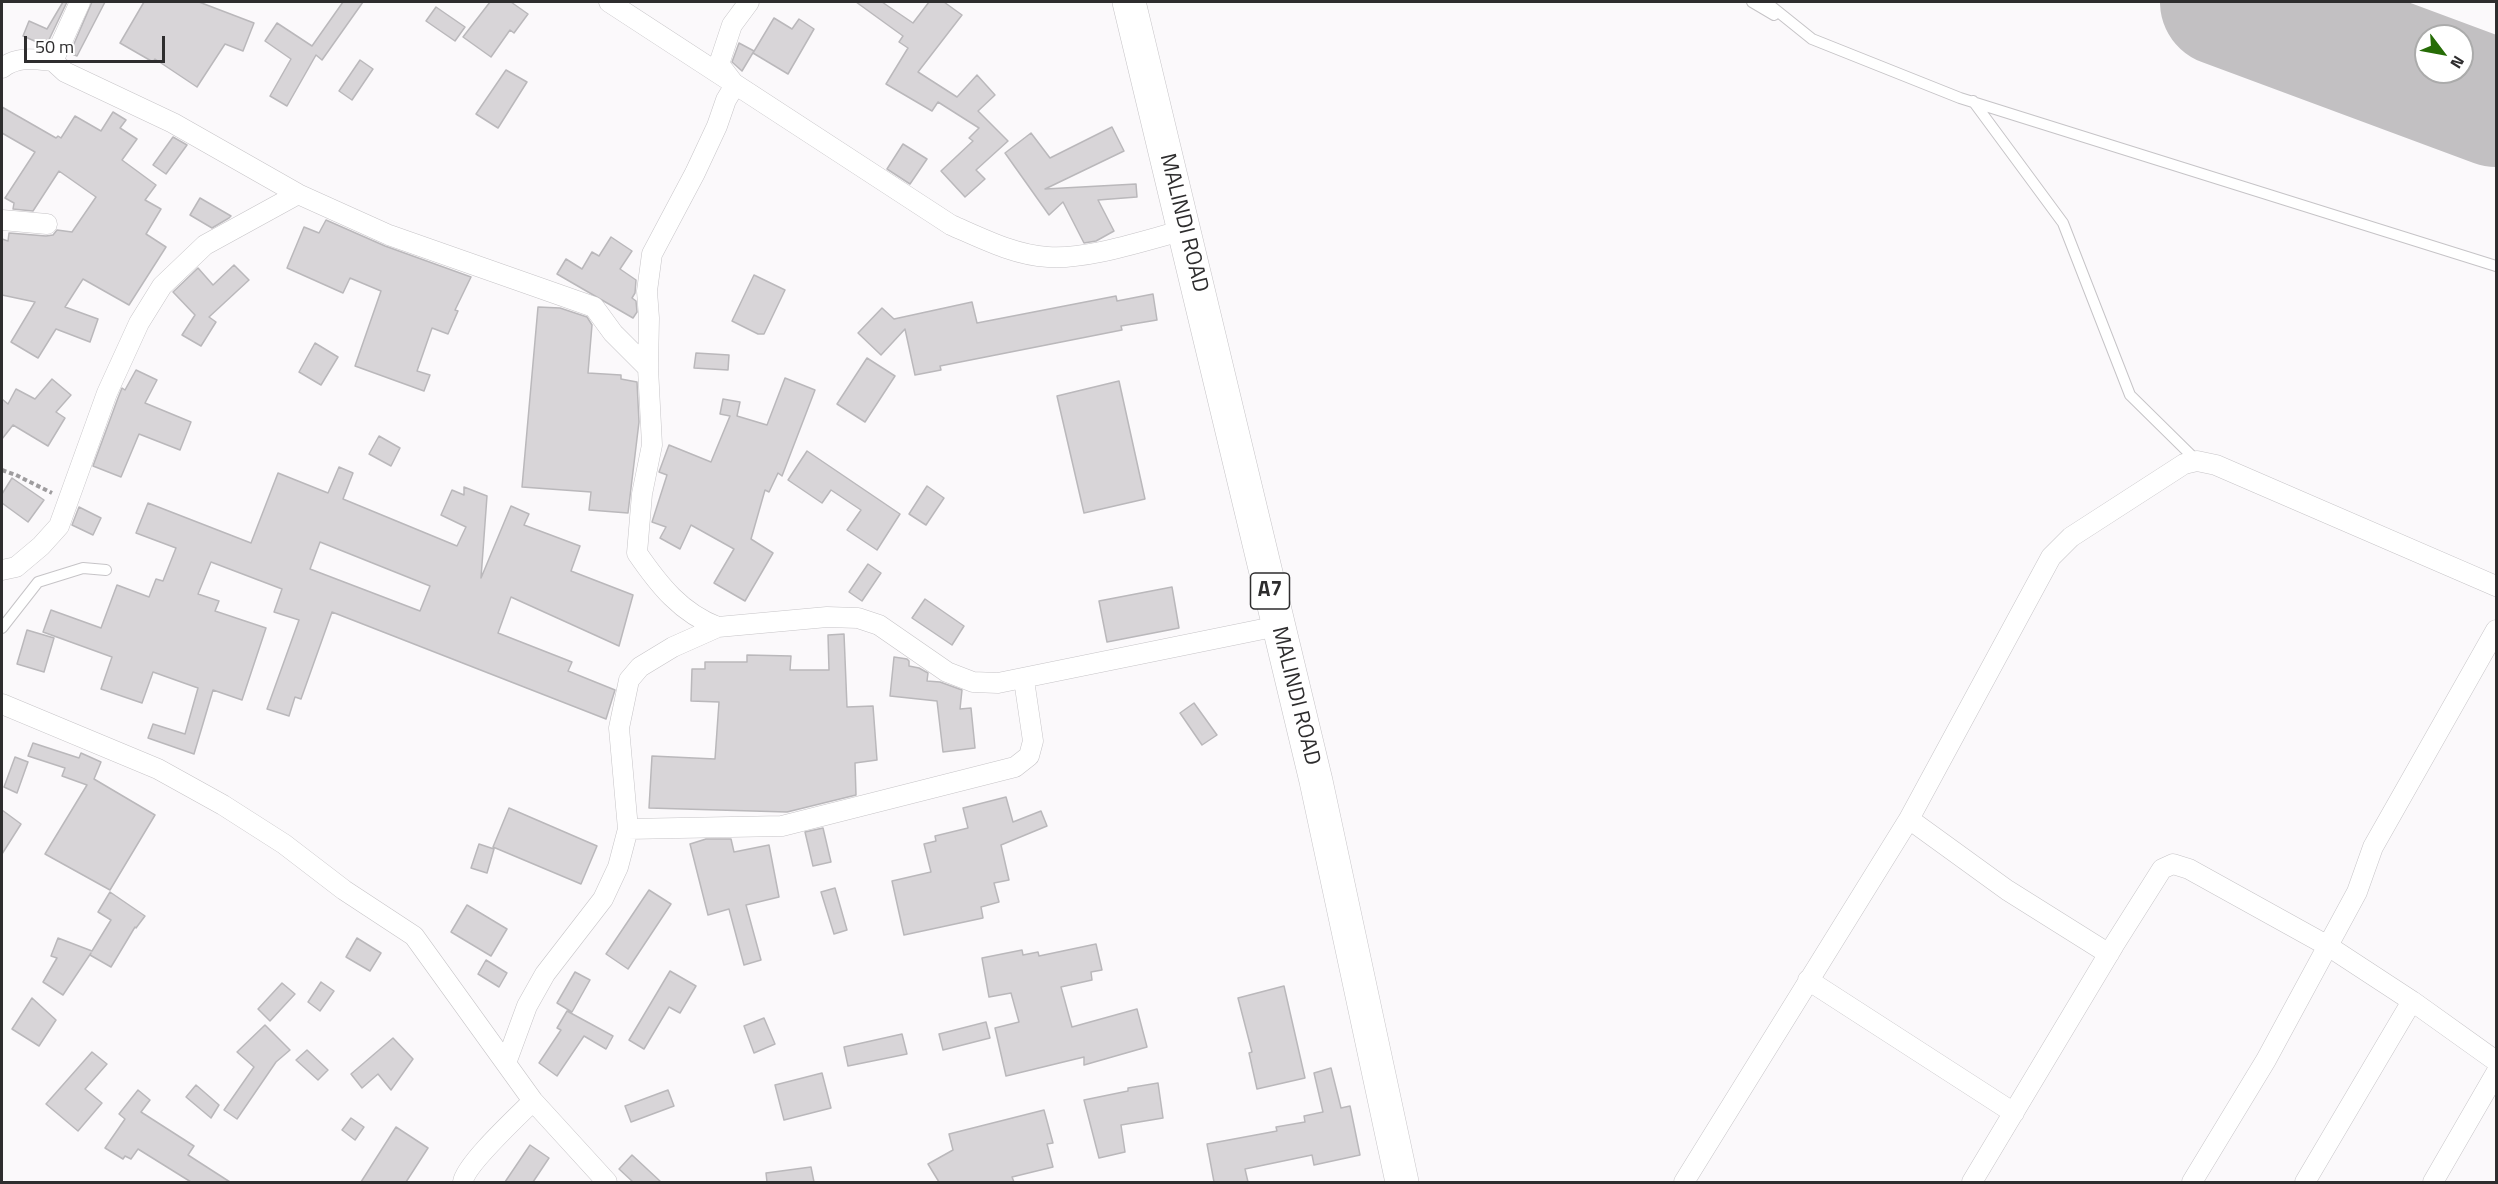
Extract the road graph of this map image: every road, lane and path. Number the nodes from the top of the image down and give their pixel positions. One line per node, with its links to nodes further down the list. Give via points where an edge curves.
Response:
1 (80, 2): 8 (street)
2 (609, 2): 10 (street)
3 (748, 2): 10 (street, via 732,25 719,64)
4 (1128, 2): 15 (highway, MALINDI ROAD / A7)
5 (1752, 2): 7 (lane)
6 (1766, 2): 7 (lane)
7 (1812, 39): 11 (lane)
8 (53, 61): 9 (street, via 25,59 11,61); 12 (street, via 65,72 173,123)
9 (2, 68)
10 (735, 85): 15 (street, via 951,225 1001,246 1047,257 1084,254); 17 (street, via 652,254 647,291)
11 (1973, 101): 16 (lane); 18 (lane, via 2064,223 2130,394)
12 (298, 194): 17 (street, via 389,235 594,307 613,333); 20 (street, via 205,245 162,286 139,323 107,393)
13 (2, 220): 14 (street)
14 (47, 224)
15 (1185, 230): 24 (highway, MALINDI ROAD / A7)
16 (2496, 266)
17 (648, 368): 25 (street, via 652,445 642,494 637,553 674,601 700,620)
18 (2197, 461): 23 (street, via 2216,465); 30 (street, via 2184,464 2071,537 2051,557)
19 (2, 470): 20 (path)
20 (66, 501): 21 (street, via 58,526 42,546 16,567)
21 (2, 570)
22 (106, 570): 26 (lane, via 83,568 38,582)
23 (2496, 586)
24 (1278, 626): 28 (street); 43 (highway, MALINDI ROAD / A7, via 1337,875)
25 (718, 627): 28 (street, via 858,618 879,625 948,672 973,682); 31 (street, via 673,647 640,667 629,680 619,728)
26 (2, 628)
27 (2496, 630): 32 (street, via 2373,847 2357,892)
28 (1024, 680): 31 (street, via 1033,741 1029,756 1015,766 782,826)
29 (2, 704): 37 (street, via 158,769 214,800 414,936)
30 (1909, 819): 33 (street, via 2007,890); 34 (street)
31 (628, 829): 37 (street, via 618,867 603,899 545,974 526,1006)
32 (2328, 946): 33 (street, via 2189,869 2173,864 2162,869); 35 (street); 46 (street, via 2266,1060)
33 (2109, 954): 40 (street)
34 (1808, 980): 40 (street); 44 (street)
35 (2412, 1001): 36 (street); 47 (street)
36 (2496, 1061)
37 (506, 1063): 39 (street)
38 (2496, 1073): 48 (street)
39 (533, 1101): 41 (street, via 476,1160); 42 (street)
40 (2014, 1113): 45 (street)
41 (463, 1182)
42 (607, 1182)
43 (1402, 1182)
44 (1684, 1182)
45 (1972, 1182)
46 (2192, 1182)
47 (2305, 1182)
48 (2433, 1182)

